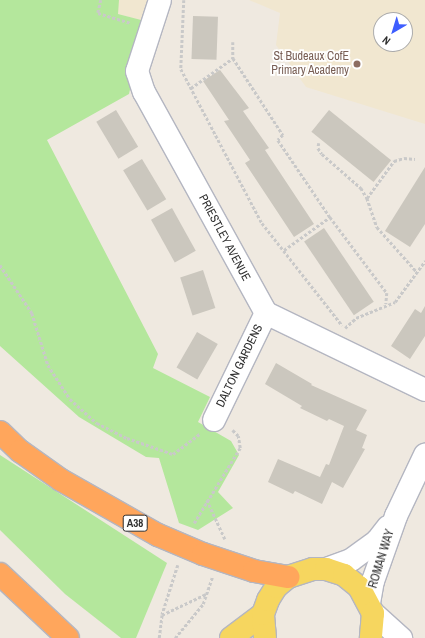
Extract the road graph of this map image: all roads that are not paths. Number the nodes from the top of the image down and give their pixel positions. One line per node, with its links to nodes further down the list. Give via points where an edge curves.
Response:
1 (160, 0): 2 (street, PRIESTLEY AVENUE, via 137,72 144,92)
2 (266, 313): 3 (street); 4 (street, DALTON GARDENS)
3 (425, 390)
4 (214, 420)
5 (0, 432): 10 (highway, A38, via 20,451 110,509 158,535 219,560 254,571)
6 (425, 455): 7 (street, ROMAN WAY)
7 (396, 516): 8 (street, ROMAN WAY, via 377,541 351,560); 11 (street, ROMAN WAY, via 373,581)
8 (326, 569): 10 (main road, via 313,569); 11 (main road, via 344,575 354,583)
9 (0, 574): 13 (highway)
10 (288, 577): 12 (main road, via 276,587)
11 (371, 608): 16 (main road); 17 (street)
12 (263, 614): 14 (main road); 15 (main road)
13 (68, 638)
14 (231, 638)
15 (264, 638)
16 (371, 638)
17 (401, 638)

